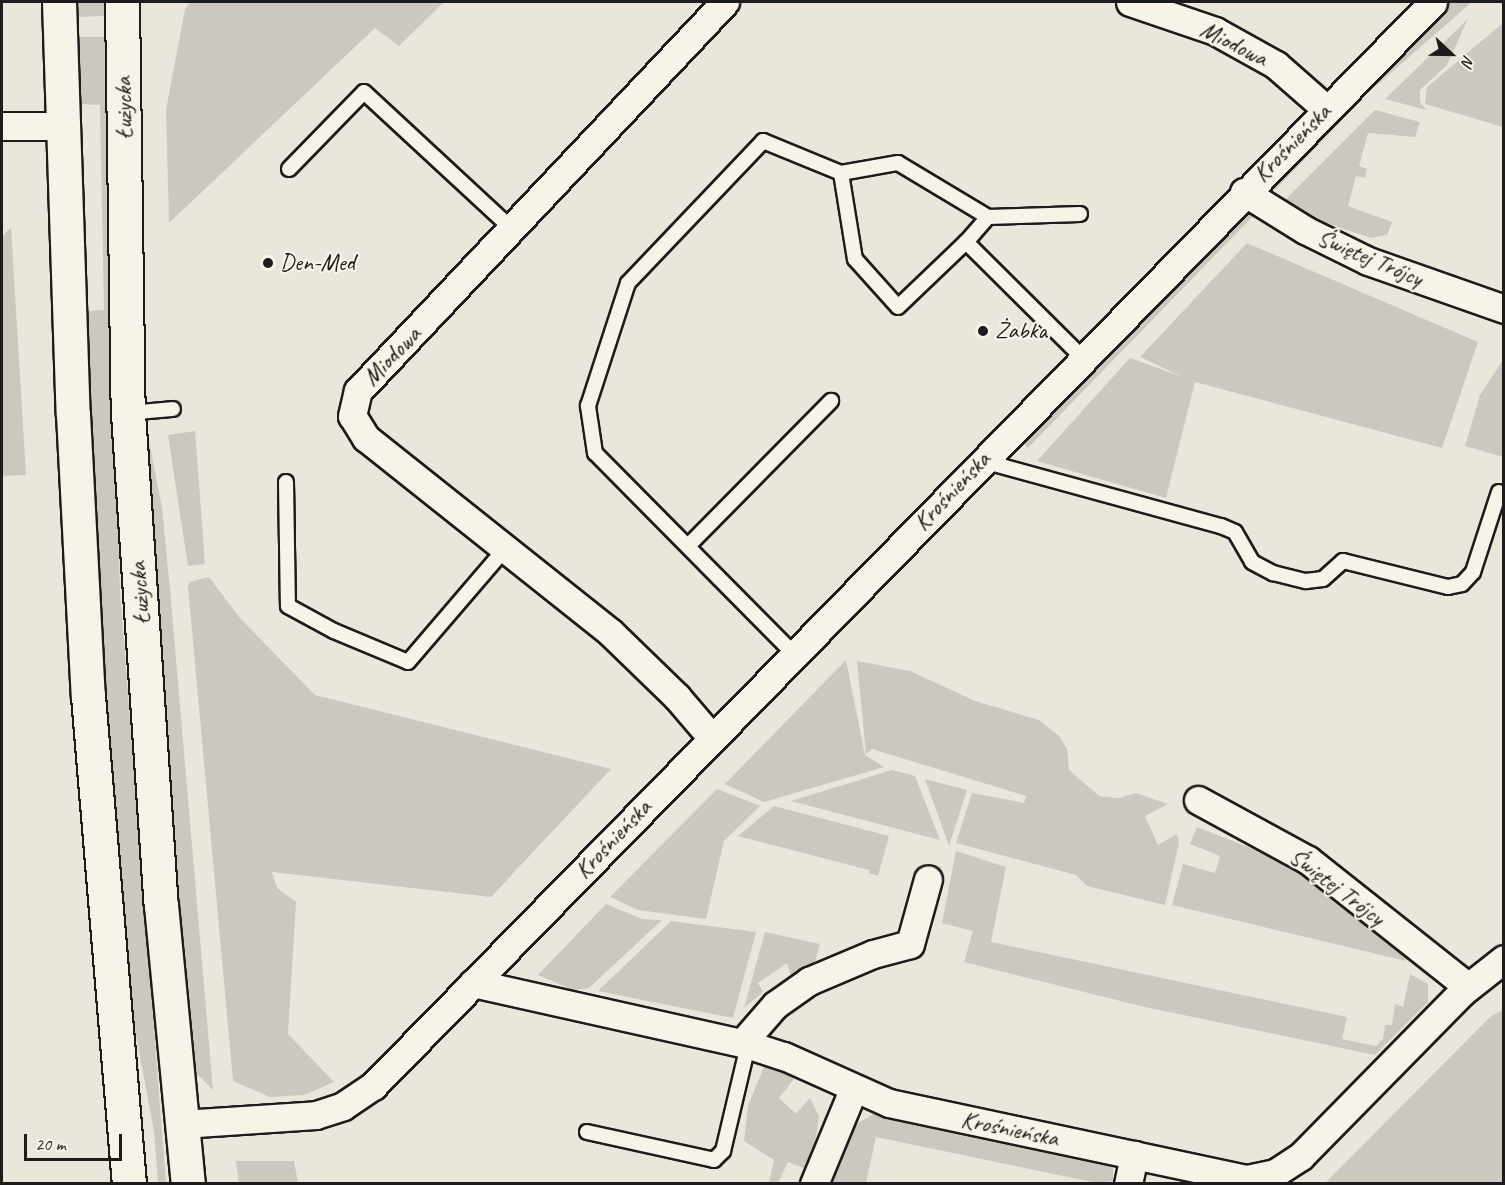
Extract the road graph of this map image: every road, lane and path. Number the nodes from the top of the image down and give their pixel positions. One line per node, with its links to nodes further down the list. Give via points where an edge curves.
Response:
1 (59, 2): 9 (main road)
2 (122, 2): 21 (main road, Łużycka)
3 (725, 2): 15 (street, Miodowa)
4 (1130, 2): 6 (street, Miodowa)
5 (1433, 2): 7 (street, Krośnieńska)
6 (1172, 8): 7 (street, Miodowa, via 1276,65)
7 (1326, 109): 12 (street, Krośnieńska)
8 (2, 126): 9 (street)
9 (64, 139): 39 (main road, via 88,696)
10 (289, 169): 15 (lane, via 364,92)
11 (841, 173): 14 (lane, via 898,162); 16 (lane, via 855,259 898,308); 25 (lane, via 763,141 627,283 588,406 595,453)
12 (1244, 192): 17 (street, Świętej Trójcy, via 1305,230 1368,261); 18 (street, Krośnieńska)
13 (1080, 214): 14 (lane)
14 (988, 217): 16 (lane)
15 (513, 230): 26 (street, Miodowa, via 358,392 352,416 366,438)
16 (966, 242): 18 (lane)
17 (1503, 309)
18 (1082, 357): 22 (street, Krośnieńska)
19 (831, 401): 25 (lane)
20 (174, 409): 21 (lane)
21 (128, 412): 36 (main road, Łużycka, via 161,905)
22 (981, 460): 24 (lane, via 1221,526 1235,532 1252,562 1273,573 1306,581 1323,579 1342,561 1448,587 1462,584 1473,572); 27 (street, Krośnieńska)
23 (286, 482): 26 (lane, via 288,606 334,631 408,662)
24 (1499, 492)
25 (688, 546): 27 (lane)
26 (505, 549): 28 (street, Miodowa, via 610,632 677,697)
27 (794, 654): 28 (street, Krośnieńska)
28 (712, 738): 32 (street, Krośnieńska)
29 (1198, 800): 33 (street, Świętej Trójcy, via 1308,860)
30 (928, 879): 34 (street, via 910,944 873,954 809,981 775,1005)
31 (1503, 959): 33 (street)
32 (473, 982): 34 (street, Krośnieńska); 36 (street, Krośnieńska, via 373,1086 343,1106 291,1119)
33 (1465, 990): 38 (street, Krośnieńska, via 1301,1156 1275,1173 1247,1179)
34 (745, 1044): 35 (street, Krośnieńska, via 784,1056); 37 (lane, via 723,1151 714,1160)
35 (853, 1090): 38 (street, Krośnieńska, via 889,1103); 41 (street)
36 (183, 1124): 40 (main road, Łużycka)
37 (587, 1132)
38 (1134, 1155): 42 (street)
39 (129, 1184)
40 (188, 1184)
41 (814, 1184)
42 (1128, 1184)

